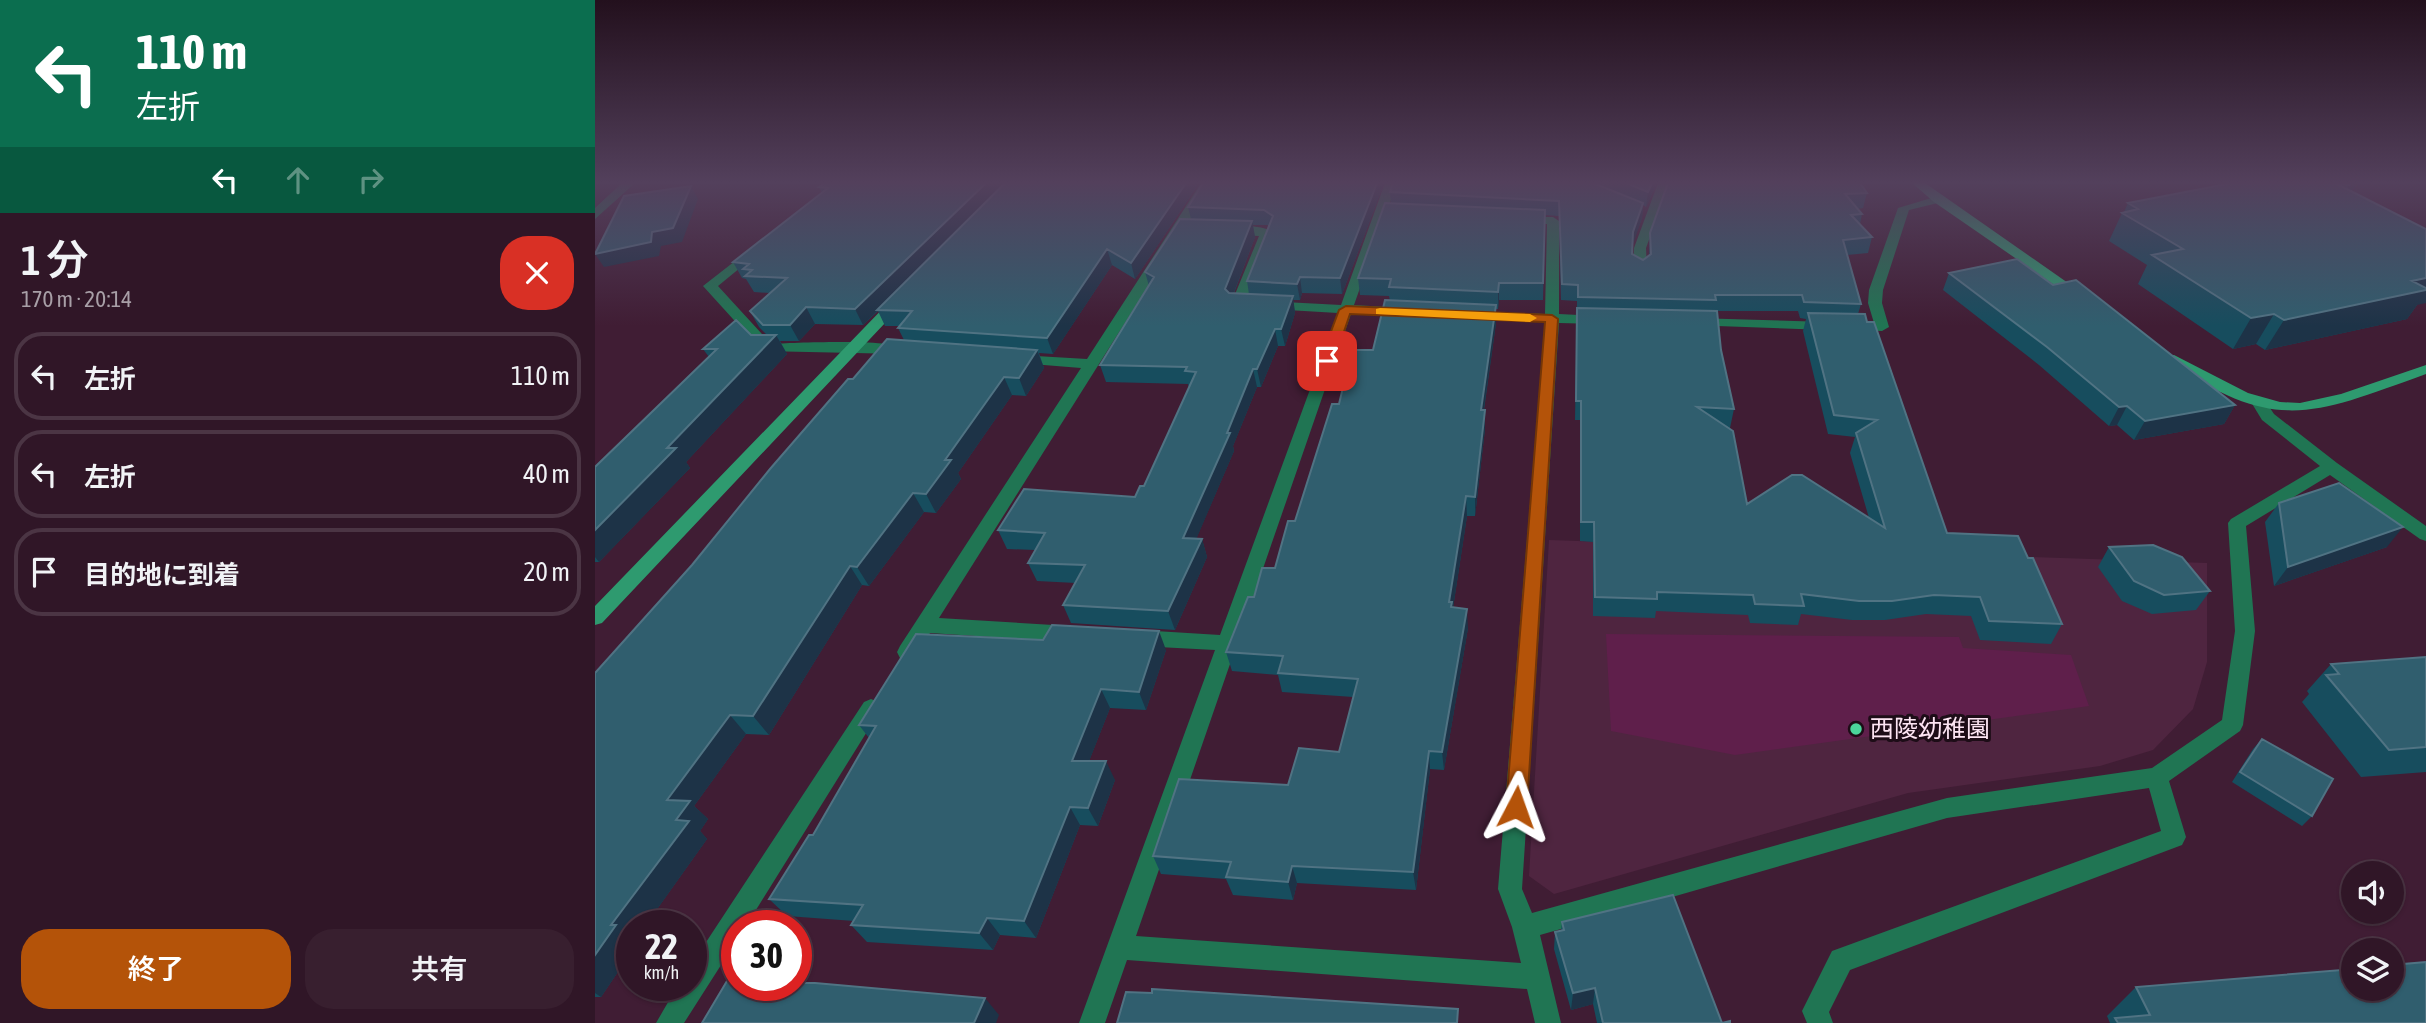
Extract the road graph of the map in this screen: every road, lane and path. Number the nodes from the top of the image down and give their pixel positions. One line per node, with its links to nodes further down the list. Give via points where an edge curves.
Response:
1 (1182, 231): 22 (street)
2 (1235, 231): 12 (street, via 1267,232 1238,304)
3 (1379, 231): 12 (street)
4 (1553, 231): 15 (street)
5 (1642, 231): 9 (street)
6 (1900, 231): 17 (street, via 1875,299 1882,327)
7 (1984, 231): 11 (street)
8 (764, 243): 18 (street, via 710,286 767,348)
9 (1640, 270)
10 (910, 289): 18 (street)
11 (2089, 302)
12 (1346, 310): 13 (street); 31 (street)
13 (1414, 313)
14 (1456, 315): 15 (street)
15 (1552, 319): 16 (street); 35 (street, via 1510,889)
16 (1607, 320)
17 (1676, 322)
18 (853, 347): 20 (street); 27 (street)
19 (2158, 349): 24 (street, via 2205,380)
20 (919, 352)
21 (998, 358): 22 (street)
22 (1091, 364): 28 (street)
23 (2426, 369): 24 (street, via 2317,405)
24 (2259, 402): 25 (street, via 2268,416)
25 (2330, 467): 26 (street); 34 (street, via 2237,523 2245,631 2232,726)
26 (2426, 535)
27 (595, 618)
28 (924, 625): 29 (street); 32 (street)
29 (1089, 635)
30 (1117, 636): 31 (street)
31 (1227, 643): 36 (street)
32 (894, 672)
33 (879, 695): 38 (street)
34 (2157, 777): 35 (street, via 1947,808); 41 (street, via 2174,837 1841,960 1815,1011)
35 (1525, 927): 37 (street)
36 (1119, 947): 37 (street); 39 (street)
37 (1537, 977): 40 (street)
38 (670, 1023)
39 (1091, 1023)
40 (1548, 1023)
41 (1820, 1023)

